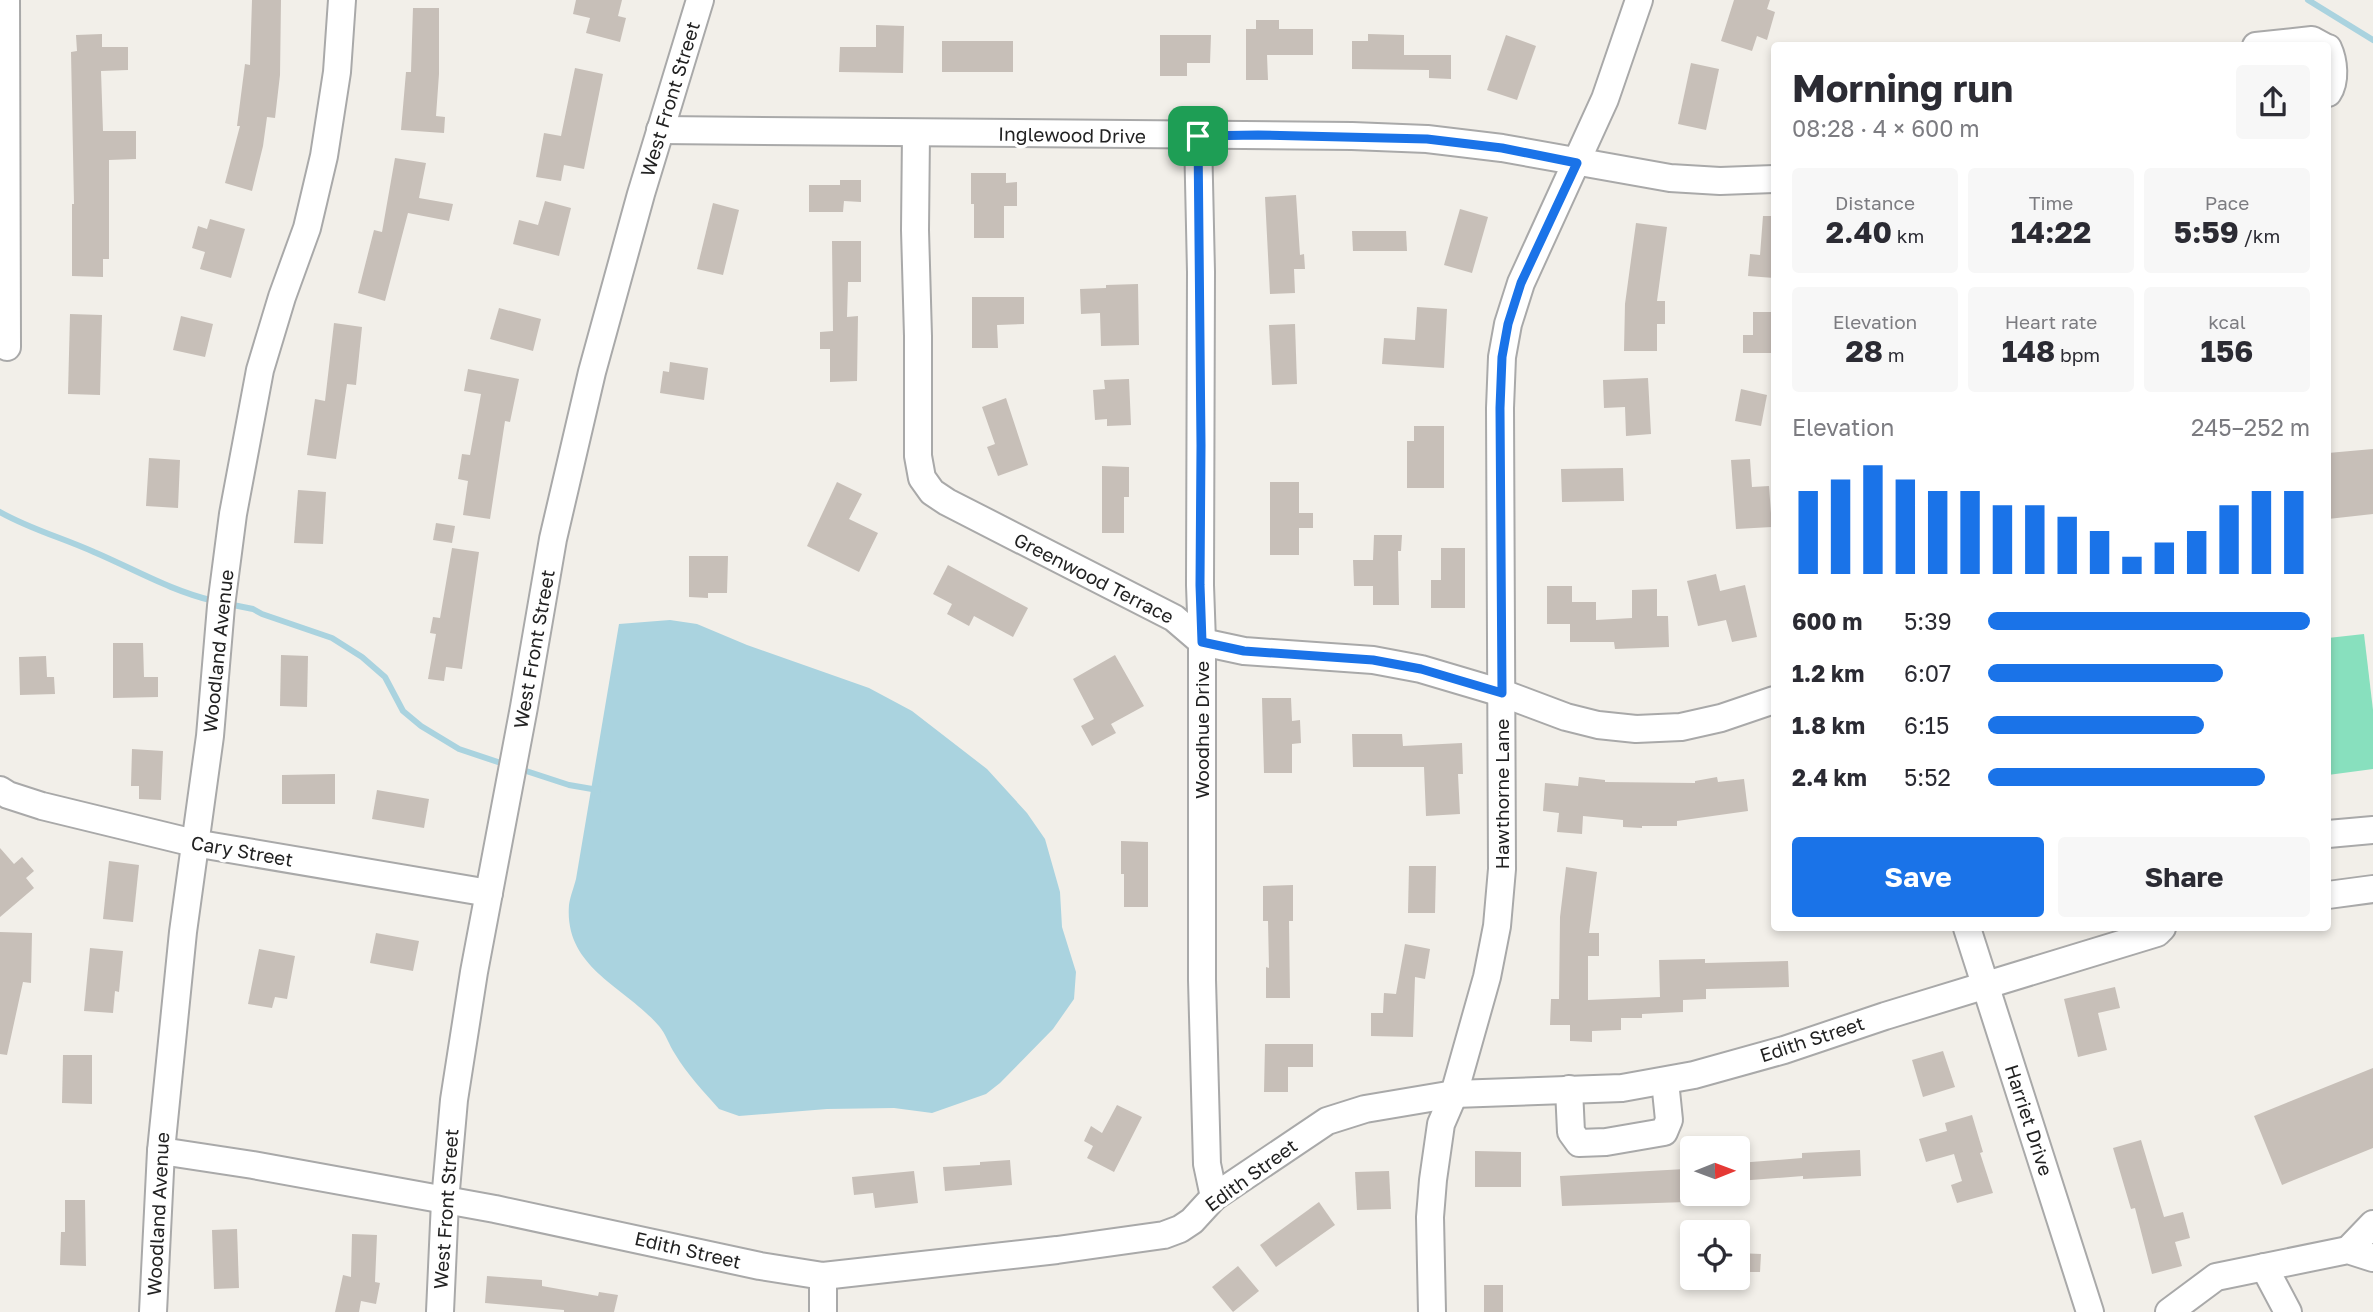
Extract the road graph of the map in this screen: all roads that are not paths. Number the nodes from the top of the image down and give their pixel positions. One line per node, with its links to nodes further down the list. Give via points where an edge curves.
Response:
1 (6, 0): 14 (street)
2 (342, 0): 21 (street, Woodland Avenue, via 324,156 307,228 260,370 246,439)
3 (700, 0): 9 (street, West Front Street)
4 (1639, 0): 12 (street, Hawthorne Lane)
5 (2293, 42): 6 (street)
6 (2316, 42)
7 (2331, 60): 8 (street)
8 (2331, 86)
9 (660, 130): 10 (street, Inglewood Drive); 23 (street, West Front Street, via 592,372 553,540)
10 (916, 133): 11 (street, Inglewood Drive); 15 (street, Greenwood Terrace, via 918,456 922,478 947,502 1174,618)
11 (1198, 136): 12 (street, Inglewood Drive, via 1427,139); 15 (street, Woodhue Drive)
12 (1577, 163): 13 (street, Inglewood Drive, via 1670,178); 16 (street, Hawthorne Lane, via 1521,283 1502,357)
13 (1771, 179)
14 (7, 347)
15 (1202, 642): 16 (street, Greenwood Terrace, via 1244,651 1373,660); 32 (street, Woodhue Drive, via 1202,980 1207,1164)
16 (1502, 693): 17 (street, Greenwood Terrace, via 1566,717 1636,729 1681,727); 30 (street, Hawthorne Lane, via 1503,869 1497,926)
17 (1771, 701)
18 (0, 790): 21 (street, Cary Street, via 55,810)
19 (2373, 830): 20 (street)
20 (2331, 834)
21 (194, 843): 23 (street, Cary Street); 31 (street, Woodland Avenue)
22 (2373, 889): 24 (street)
23 (489, 893): 33 (street, West Front Street, via 454,1100)
24 (2331, 895)
25 (1968, 931): 27 (street, Harriet Drive)
26 (2159, 931): 27 (street, Edith Street)
27 (1986, 985): 28 (street, Edith Street, via 1784,1050); 43 (street, Harriet Drive)
28 (1665, 1081): 29 (street, Edith Street); 29 (street, via 1669,1119 1664,1132 1606,1142 1579,1143 1571,1132)
29 (1569, 1089): 30 (street, Edith Street)
30 (1454, 1094): 32 (street, Edith Street, via 1327,1121); 42 (street, Hawthorne Lane, via 1441,1124 1433,1180)
31 (161, 1151): 33 (street, Edith Street); 39 (street, Woodland Avenue)
32 (1214, 1197): 38 (street, Edith Street, via 1192,1221 1164,1235)
33 (445, 1201): 38 (street, Edith Street); 40 (street, West Front Street)
34 (2373, 1224): 35 (street)
35 (2348, 1250): 36 (street); 37 (street)
36 (2373, 1258)
37 (2264, 1267): 44 (street, via 2216,1277); 45 (street)
38 (822, 1276): 41 (street)
39 (153, 1312)
40 (440, 1312)
41 (823, 1312)
42 (1432, 1312)
43 (2090, 1312)
44 (2169, 1312)
45 (2288, 1312)

